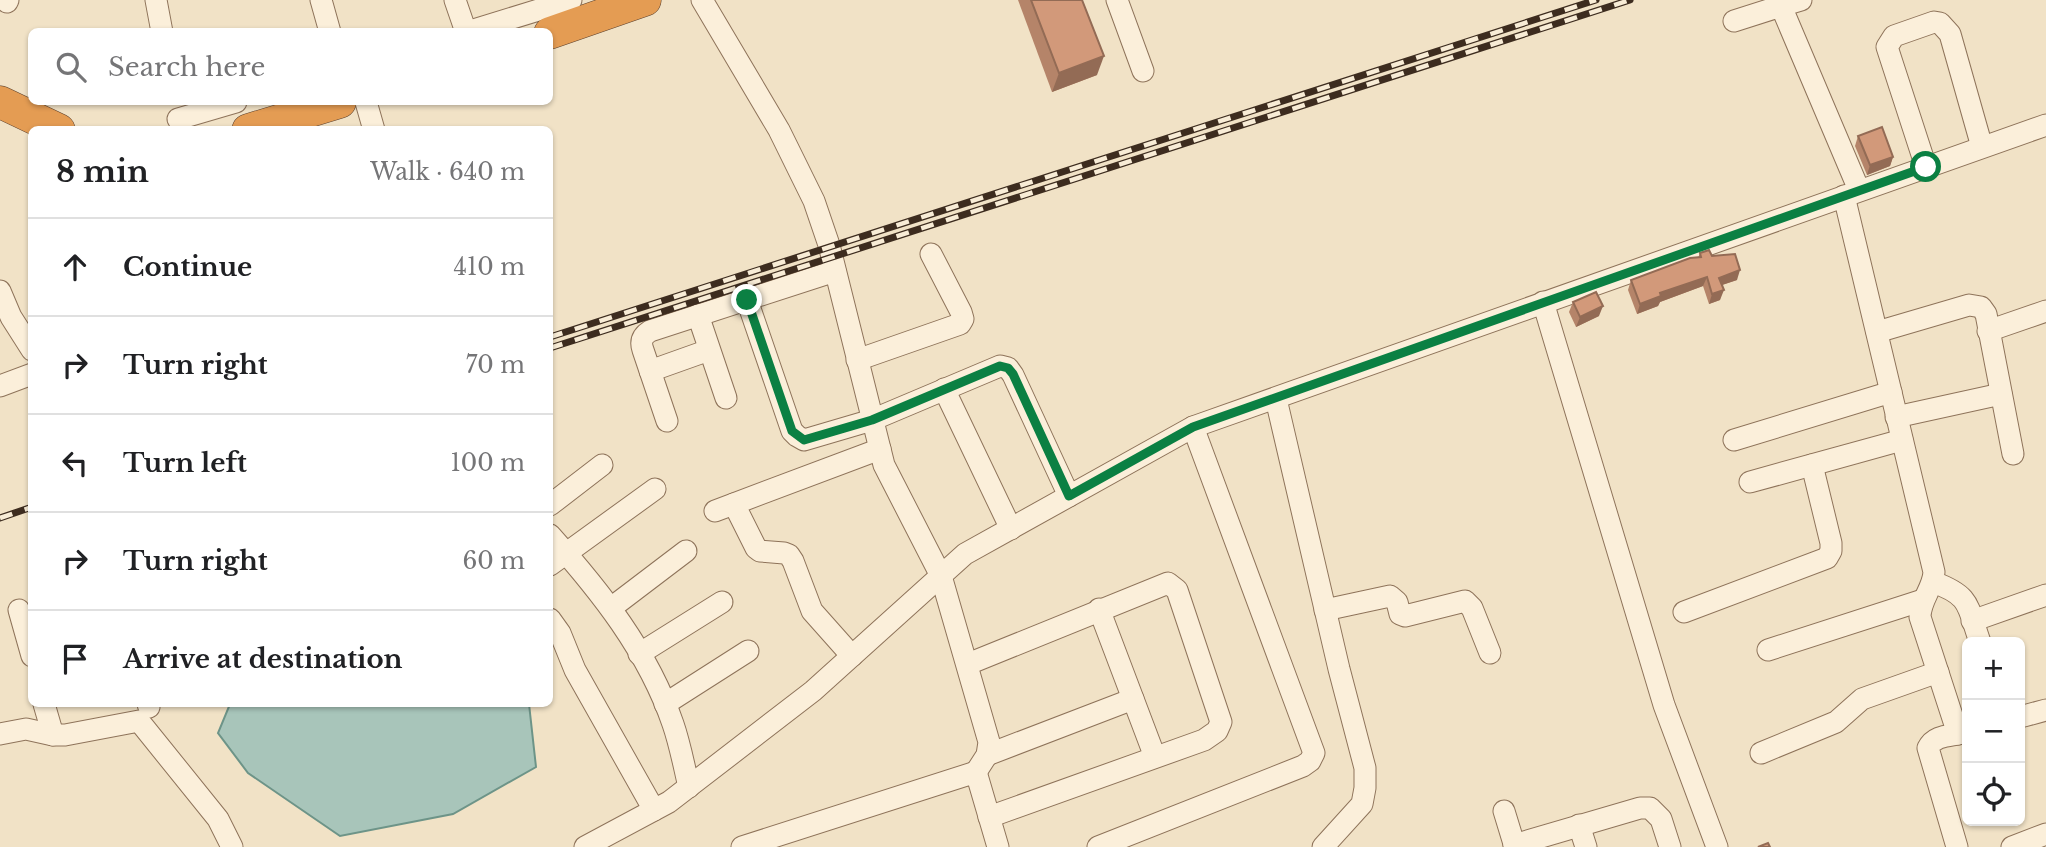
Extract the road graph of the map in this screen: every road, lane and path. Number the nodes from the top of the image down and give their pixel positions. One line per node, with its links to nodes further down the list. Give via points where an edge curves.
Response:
1 (156, 0): 10 (street)
2 (321, 0): 11 (street)
3 (455, 0): 12 (street)
4 (570, 0): 13 (street)
5 (645, 0): 14 (highway)
6 (702, 0): 29 (street, via 791,154 814,201)
7 (1117, 0): 15 (street)
8 (1791, 3): 9 (street); 27 (street)
9 (1734, 21)
10 (161, 28)
11 (329, 28)
12 (465, 28)
13 (479, 28)
14 (553, 32)
15 (1143, 71)
16 (0, 102): 22 (highway)
17 (224, 105): 20 (street)
18 (330, 105): 23 (highway)
19 (367, 105): 24 (street)
20 (178, 117)
21 (2046, 125): 25 (street)
22 (51, 126)
23 (261, 126)
24 (373, 126)
25 (1982, 147): 26 (street); 26 (street, via 1950,34 1934,22 1894,36 1887,47)
26 (1926, 167): 27 (street)
27 (1852, 193): 32 (street); 37 (street)
28 (930, 254): 40 (street, via 961,312 960,324)
29 (835, 271): 31 (street); 40 (street)
30 (0, 291): 35 (street)
31 (747, 300): 34 (street); 50 (street, via 797,436 804,440)
32 (1544, 302): 48 (street); 115 (street, via 1664,705)
33 (2046, 311): 36 (street)
34 (698, 315): 39 (street); 41 (street, via 644,335 641,342)
35 (6, 319): 38 (street)
36 (1988, 331): 37 (street, via 1986,314 1976,305); 46 (street)
37 (1877, 332): 45 (street)
38 (28, 345)
39 (709, 350): 41 (street); 47 (street)
40 (857, 360): 50 (street)
41 (650, 371): 51 (street)
42 (28, 376): 43 (street)
43 (0, 386)
44 (944, 389): 50 (street); 61 (street, via 1000,366 1008,368); 63 (street)
45 (1891, 392): 49 (street); 53 (street)
46 (2001, 394): 49 (street); 56 (street)
47 (726, 398)
48 (1276, 399): 52 (street); 73 (street)
49 (1896, 416): 54 (street)
50 (872, 420): 55 (street)
51 (667, 421)
52 (1193, 427): 61 (street); 111 (street, via 1314,753 1303,766)
53 (1734, 440)
54 (1902, 440): 57 (street); 67 (street, via 1934,572)
55 (880, 449): 66 (street); 83 (street, via 724,508 756,548 784,553 793,561 812,611)
56 (2013, 454)
57 (1812, 465): 59 (street); 74 (street, via 1831,543 1827,558)
58 (602, 466): 62 (street)
59 (1750, 482)
60 (655, 489): 65 (street)
61 (1069, 496): 63 (street)
62 (553, 503)
63 (1011, 529): 66 (street, via 965,554)
64 (687, 551): 70 (street)
65 (558, 559): 70 (street)
66 (941, 576): 83 (street); 84 (street)
67 (1928, 591): 75 (street, via 1959,592); 79 (street); 85 (street, via 1920,617)
68 (2046, 595): 75 (street)
69 (722, 602): 82 (street)
70 (611, 608): 82 (street)
71 (1099, 609): 84 (street); 86 (street); 97 (street, via 1159,584 1168,583 1177,590 1221,722 1204,740)
72 (19, 610): 78 (street)
73 (1325, 610): 81 (street, via 1390,596 1400,614 1410,616 1465,601); 105 (street, via 1365,768 1362,804)
74 (1685, 611)
75 (1972, 621): 77 (street)
76 (553, 624): 100 (street)
77 (1978, 637)
78 (28, 642)
79 (1768, 650)
80 (748, 651): 87 (street)
81 (1490, 653)
82 (639, 654): 87 (street)
83 (852, 656): 99 (street)
84 (968, 664): 98 (street, via 989,742)
85 (1938, 672): 92 (street); 96 (street, via 1862,699 1836,722)
86 (1133, 699): 97 (street); 98 (street)
87 (665, 704): 99 (street)
88 (45, 707): 95 (street)
89 (147, 709): 95 (street); 107 (street)
90 (2046, 710): 91 (street)
91 (2025, 716)
92 (1962, 731)
93 (1962, 733): 116 (street, via 1937,738 1928,748)
94 (0, 734): 95 (street, via 26,729)
95 (53, 735)
96 (1762, 752)
97 (1156, 757): 102 (street)
98 (981, 763): 102 (street); 109 (street)
99 (689, 787): 100 (street)
100 (654, 810): 108 (street)
101 (1504, 811): 106 (street)
102 (989, 817): 110 (street)
103 (1579, 825): 106 (street); 113 (street); 114 (street, via 1650,808 1661,819)
104 (2046, 834): 117 (street)
105 (1345, 838): 112 (street)
106 (1515, 846)
107 (232, 847)
108 (585, 847)
109 (742, 847)
110 (998, 847)
111 (1098, 847)
112 (1323, 847)
113 (1586, 847)
114 (1670, 847)
115 (1717, 847)
116 (1957, 847)
117 (2012, 847)

